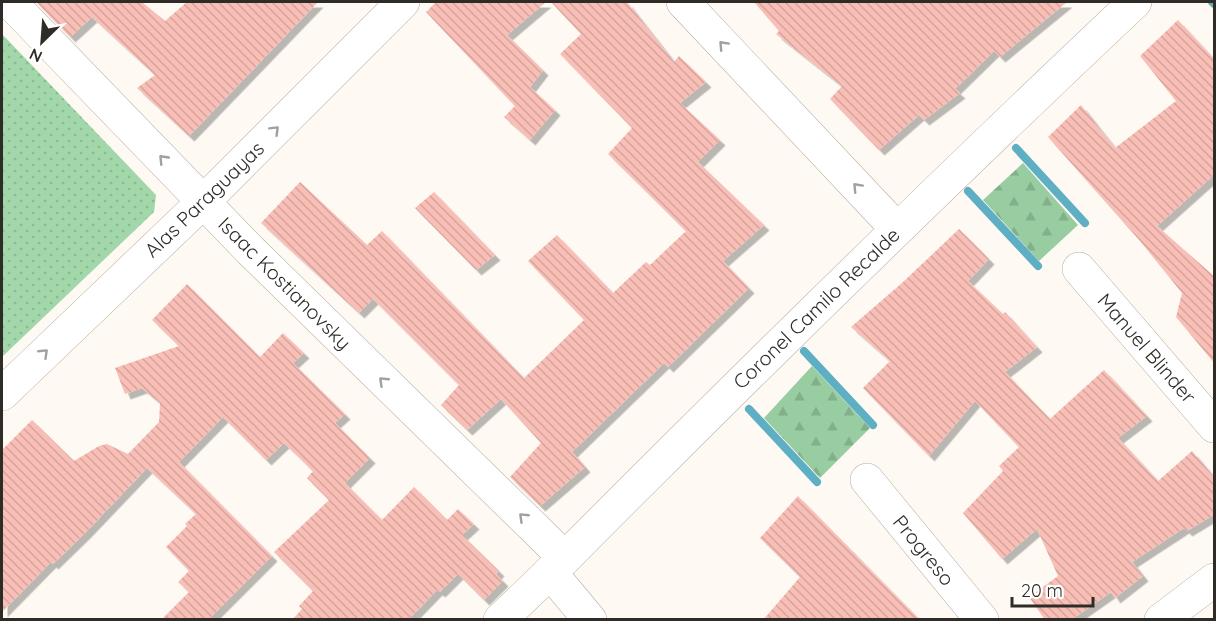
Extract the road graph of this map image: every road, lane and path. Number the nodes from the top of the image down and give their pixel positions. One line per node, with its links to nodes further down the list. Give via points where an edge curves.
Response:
1 (10, 2): 5 (street, Isaac Kostianovsky, one-way to 1)
2 (403, 2): 5 (street, Alas Paraguayas, one-way to 2)
3 (682, 2): 6 (street, one-way to 3)
4 (1135, 2): 6 (street, Coronel Camilo Recalde)
5 (204, 201): 8 (street, Alas Paraguayas, one-way to 5); 11 (street, Isaac Kostianovsky, one-way to 5)
6 (897, 229): 11 (street, Coronel Camilo Recalde)
7 (1079, 269): 9 (street, Manuel Blinder)
8 (2, 394)
9 (1215, 426)
10 (867, 480): 15 (street, Progreso)
11 (558, 565): 13 (street, Coronel Camilo Recalde); 14 (street, Isaac Kostianovsky)
12 (1215, 580): 16 (street)
13 (500, 620)
14 (590, 620)
15 (982, 620)
16 (1161, 620)

